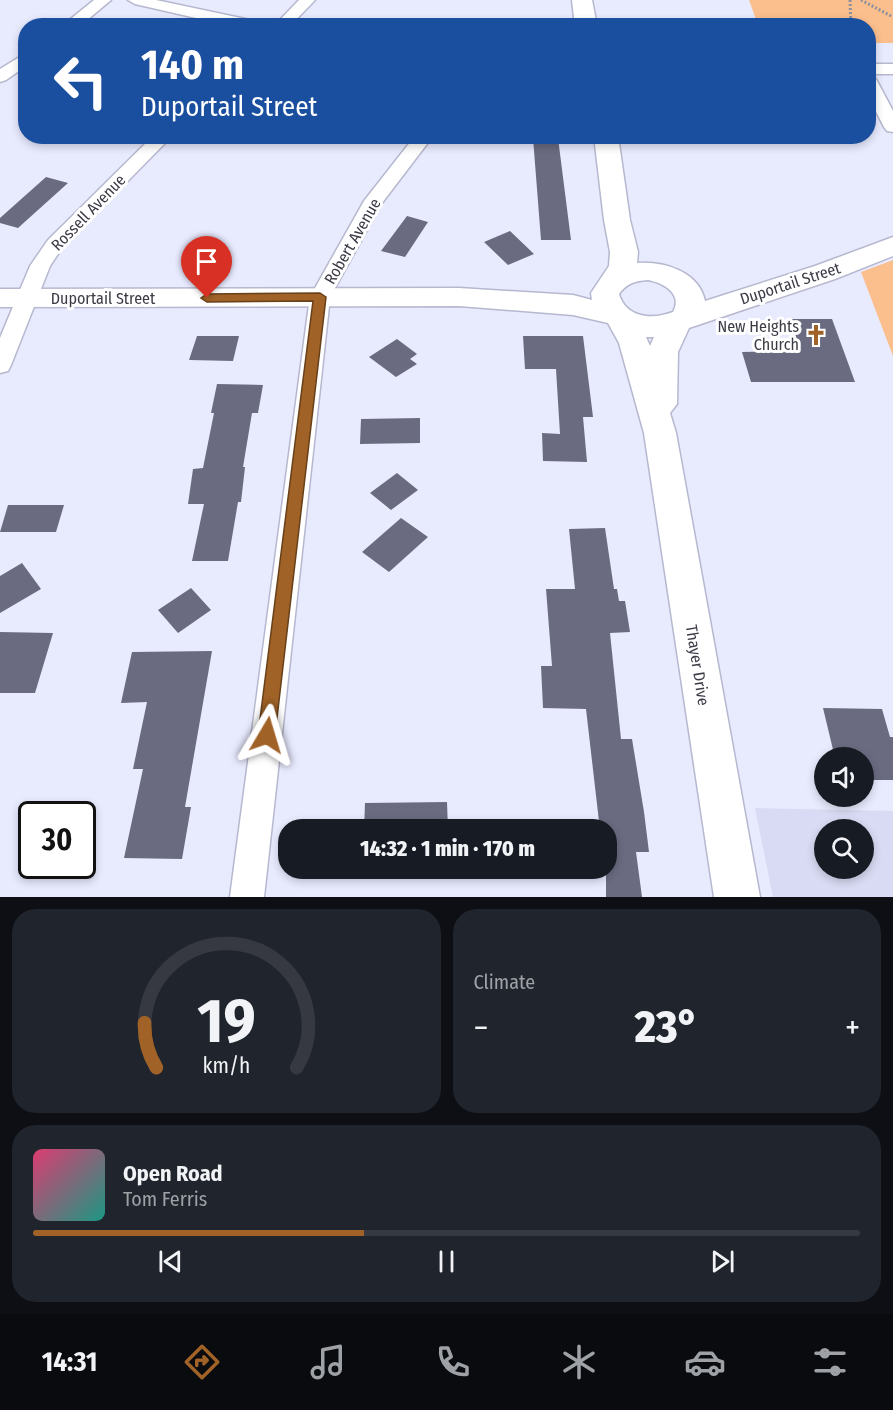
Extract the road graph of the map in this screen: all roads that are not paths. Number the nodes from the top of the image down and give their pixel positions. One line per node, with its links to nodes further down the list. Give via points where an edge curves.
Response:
1 (104, 0): 5 (street)
2 (135, 0): 6 (street)
3 (308, 0): 7 (street)
4 (582, 0): 8 (main road)
5 (80, 18)
6 (218, 18)
7 (289, 18)
8 (585, 18)
9 (18, 64): 12 (street)
10 (876, 69): 11 (street)
11 (893, 69)
12 (0, 77)
13 (876, 95): 14 (street)
14 (893, 128)
15 (156, 144): 25 (street, Rossell Avenue, via 55,244)
16 (419, 144): 23 (street, Robert Avenue, via 373,201)
17 (607, 144): 18 (main road)
18 (615, 192): 21 (main road, via 624,258 621,272); 22 (main road, via 649,248)
19 (893, 246): 20 (main road, Duportail Street)
20 (862, 258): 22 (main road, Duportail Street, via 796,276 741,285 709,286); 27 (main road, Duportail Street)
21 (614, 279): 22 (main road, via 640,271); 24 (main road, Duportail Street, via 565,289); 26 (main road, via 605,293 606,303)
22 (677, 280): 27 (main road, via 691,298 692,307)
23 (320, 297): 24 (main road, Duportail Street); 25 (main road, Duportail Street); 30 (street, Robert Avenue)
24 (459, 297): 26 (main road, Duportail Street, via 573,305)
25 (13, 298): 28 (street, Rossell Avenue)
26 (619, 317): 27 (main road, via 651,327); 29 (main road, Thayer Drive, via 634,343)
27 (681, 321): 29 (main road, Thayer Drive, via 662,348)
28 (0, 365)
29 (660, 433): 31 (main road, Thayer Drive)
30 (247, 897)
31 (737, 897)

